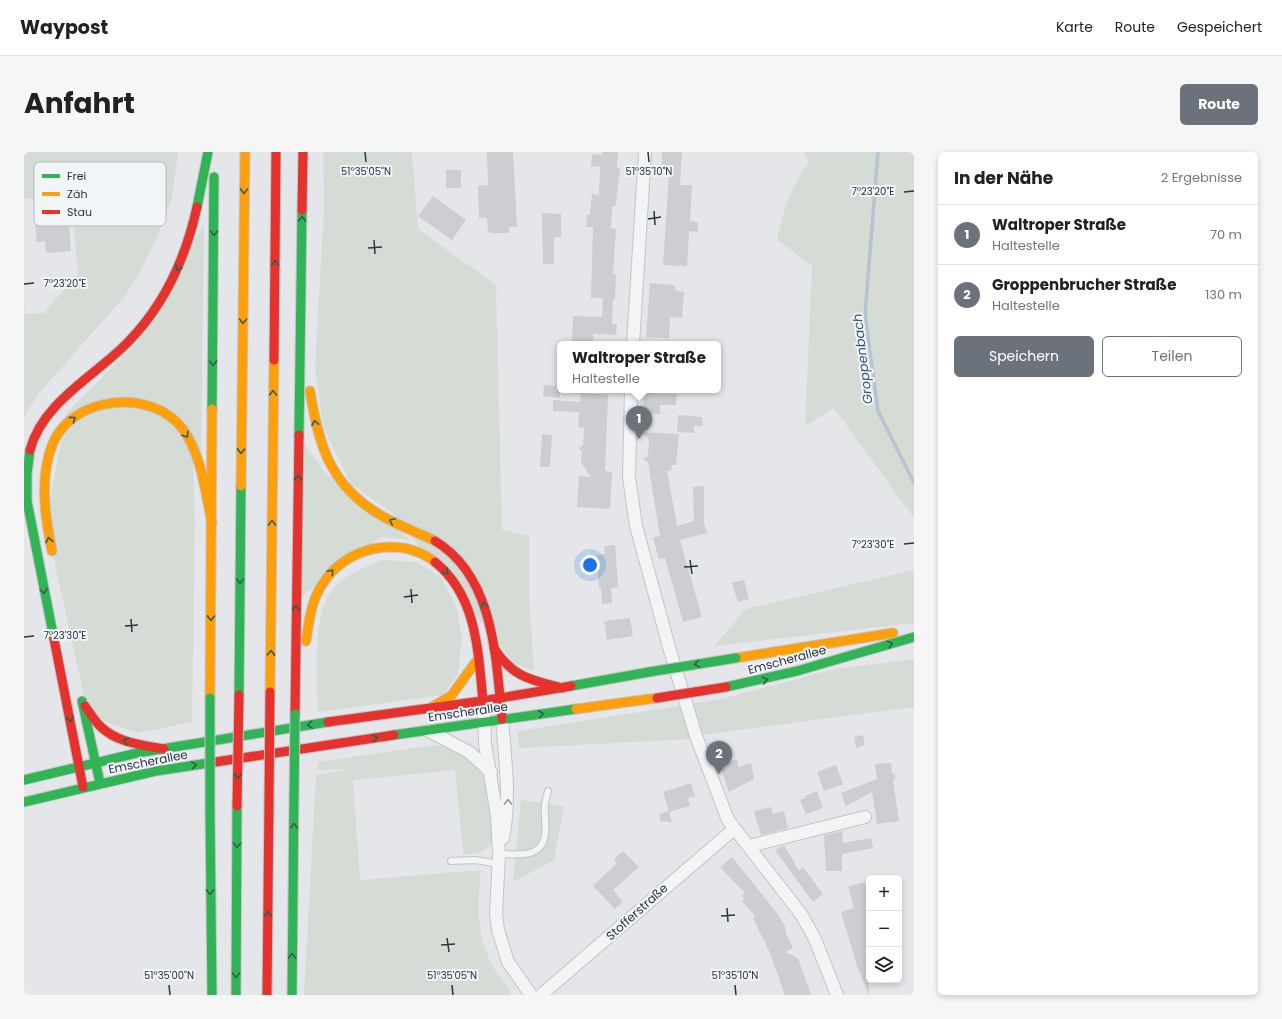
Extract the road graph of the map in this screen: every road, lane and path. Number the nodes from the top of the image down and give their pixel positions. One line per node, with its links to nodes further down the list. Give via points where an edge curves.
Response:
1 (208, 152): 26 (main road, one-way to 26, via 193,225 182,260 167,290 152,314 131,339 62,401 40,426 31,448 27,500)
2 (214, 152): 10 (main road, one-way to 10)
3 (245, 152): 39 (main road, one-way to 39, bridge)
4 (276, 152): 40 (main road, one-way to 4, bridge)
5 (303, 152): 7 (main road, one-way to 5)
6 (645, 152): 8 (street)
7 (300, 328): 14 (main road, one-way to 7, via 481,596 461,562 425,536 386,519 363,505 338,480 330,468 315,427); 17 (main road, one-way to 7)
8 (633, 341)
9 (631, 393): 34 (street, via 629,477 636,526 696,736 723,809)
10 (212, 523): 11 (main road, one-way to 10, via 46,523 44,492 46,467 54,442 66,424 80,414 112,402 127,401 156,408 180,426 198,460); 38 (main road, one-way to 38, bridge)
11 (54, 561)
12 (914, 630): 16 (main road, Emscherallee, one-way to 16, bridge)
13 (914, 637): 21 (main road, Emscherallee, one-way to 13, bridge, via 657,698 764,680)
14 (492, 643): 16 (main road, via 498,656 512,672); 18 (main road)
15 (478, 659): 17 (main road, one-way to 15, via 310,616 325,579 347,558 361,550 378,546 397,546 418,551 448,573 459,588 468,610); 19 (main road); 20 (main road, via 451,696)
16 (562, 688): 18 (main road, Emscherallee)
17 (297, 689): 41 (main road, one-way to 17, bridge)
18 (500, 698): 19 (main road, Emscherallee); 21 (main road)
19 (483, 701): 20 (main road, Emscherallee); 22 (street)
20 (432, 707): 24 (main road, Emscherallee, one-way to 24)
21 (502, 719): 22 (main road, Emscherallee); 36 (street, one-way to 21, via 508,809)
22 (485, 721): 23 (main road, Emscherallee); 27 (street)
23 (428, 730): 27 (street, via 469,752); 29 (main road, Emscherallee, one-way to 23, via 156,771)
24 (164, 749): 25 (main road, Emscherallee); 25 (main road, one-way to 25, via 113,737 99,726 81,698)
25 (96, 762): 26 (main road, Emscherallee); 29 (main road)
26 (80, 766): 28 (main road, Emscherallee); 30 (main road)
27 (491, 772): 36 (street)
28 (24, 780)
29 (100, 783): 30 (main road, Emscherallee)
30 (83, 786): 32 (main road, Emscherallee)
31 (548, 791): 36 (lane, via 545,803 544,842 533,852)
32 (24, 802)
33 (865, 817): 35 (street)
34 (734, 829): 35 (street); 43 (street, Stofferstraße)
35 (749, 846): 44 (street, via 801,914 815,939)
36 (499, 859): 37 (lane); 42 (street, via 496,914 498,930 508,962)
37 (451, 861)
38 (212, 995)
39 (236, 995)
40 (267, 995)
41 (292, 995)
42 (531, 995)
43 (541, 995)
44 (837, 995)

